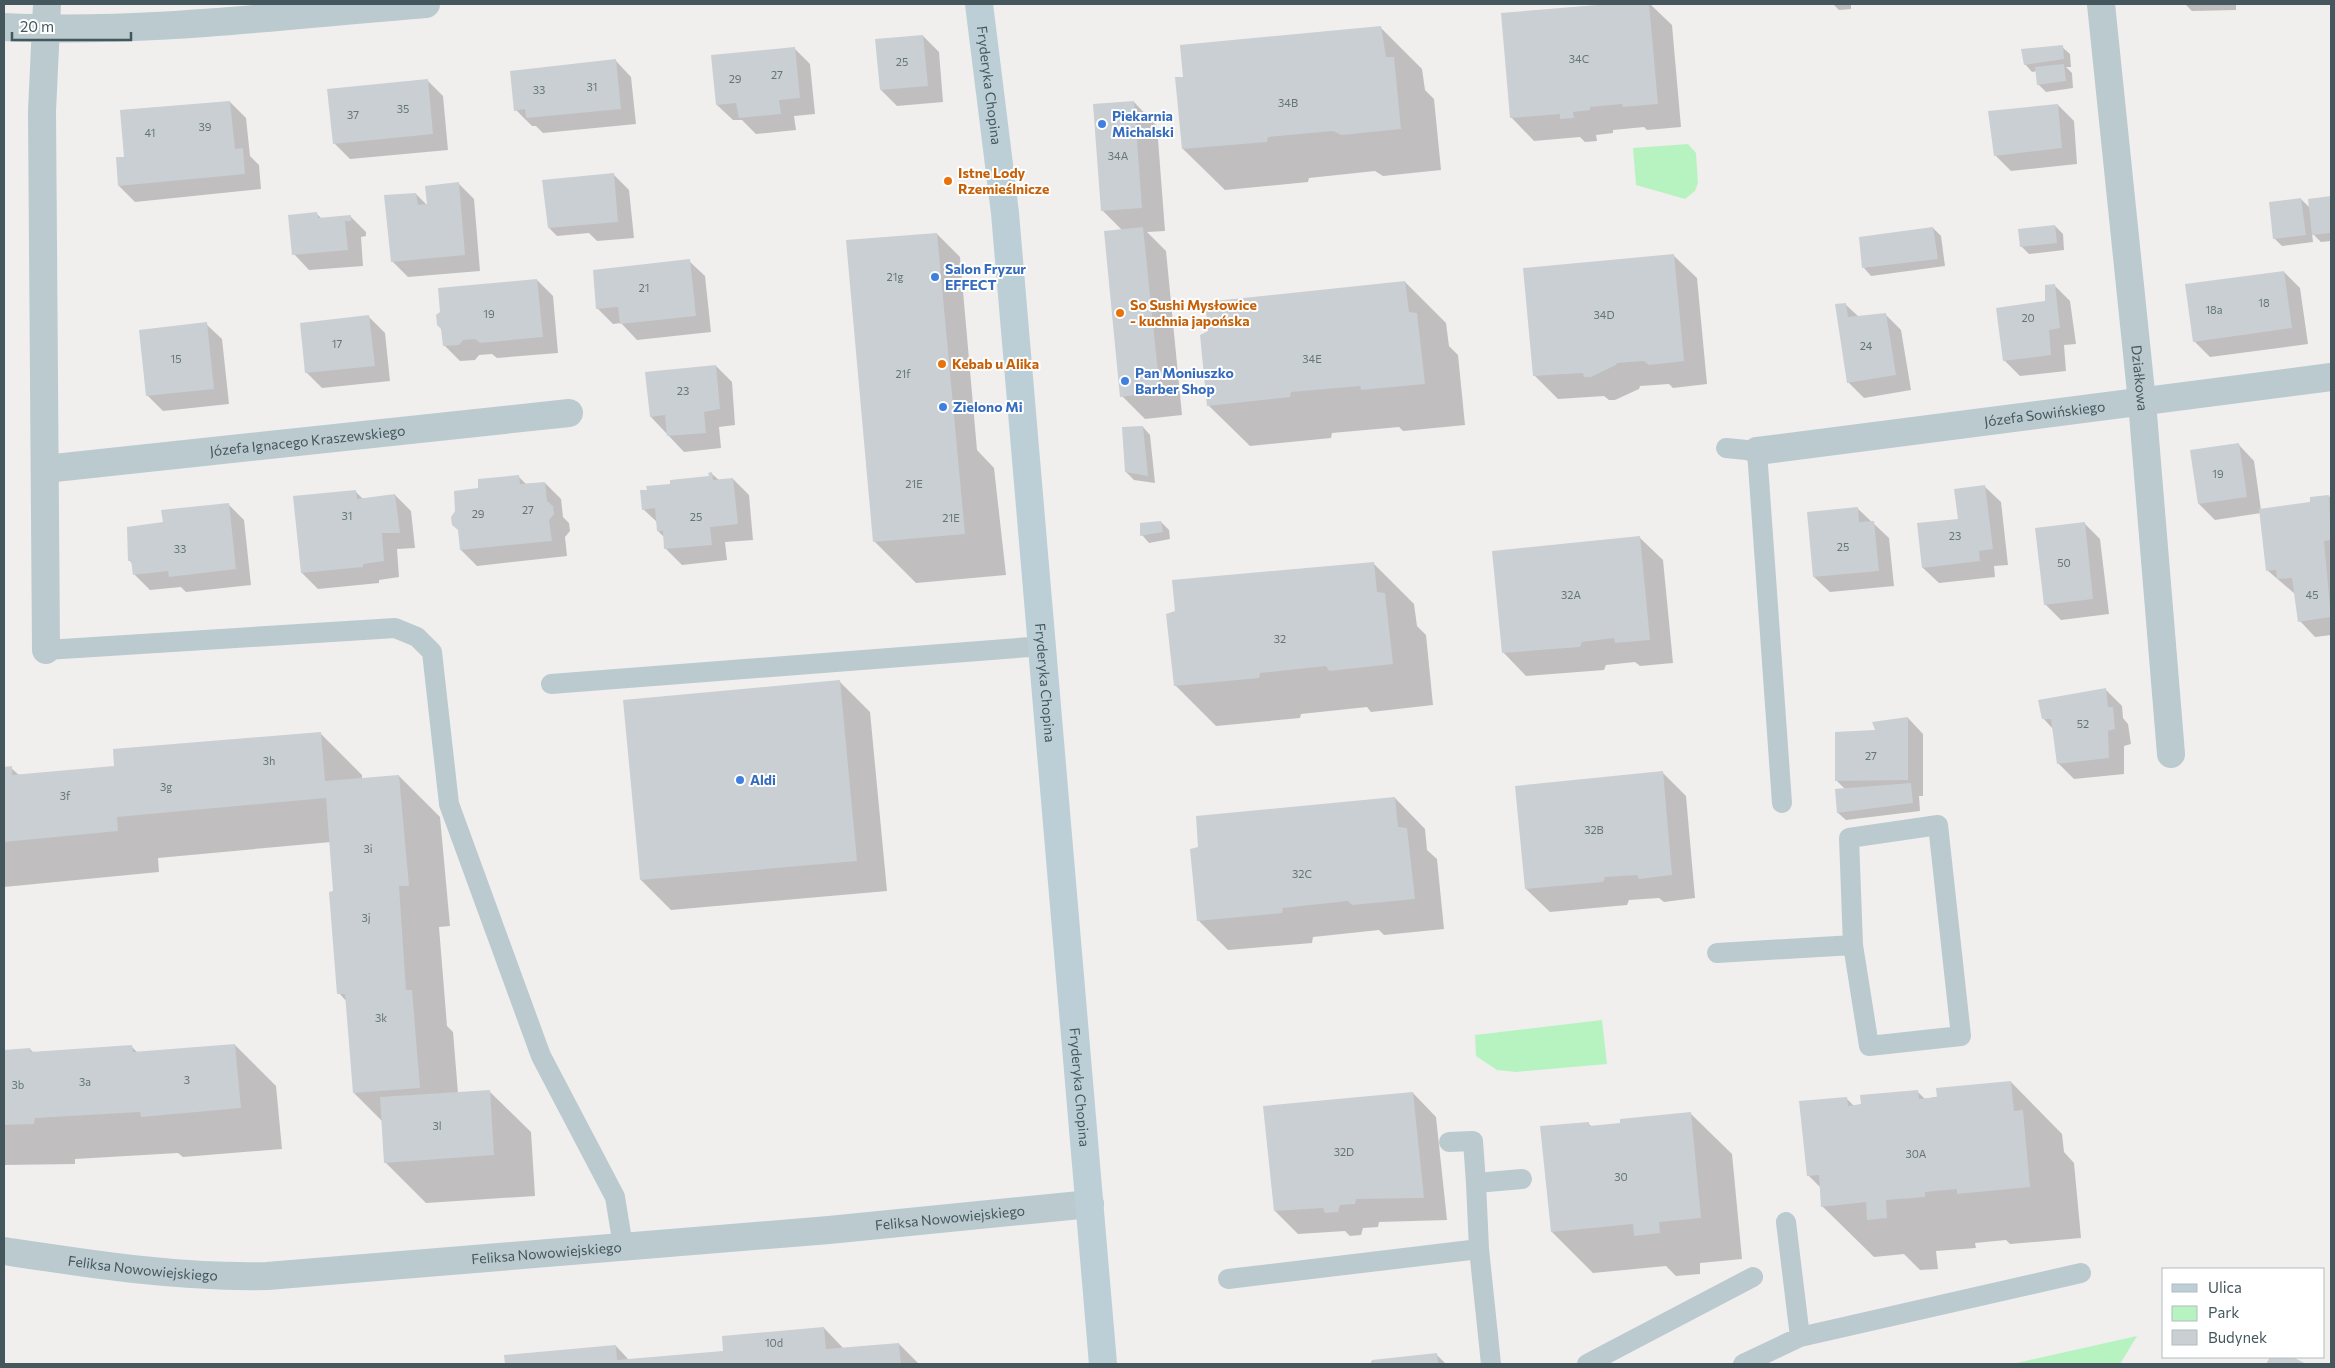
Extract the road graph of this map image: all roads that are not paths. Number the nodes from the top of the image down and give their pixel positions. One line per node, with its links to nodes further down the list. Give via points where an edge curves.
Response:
1 (426, 4): 4 (street, via 172,24)
2 (979, 4): 12 (street, Fryderyka Chopina, via 1005,213)
3 (2101, 4): 7 (street, Działkowa)
4 (46, 16): 5 (street); 11 (street, via 42,111)
5 (4, 27)
6 (2331, 377): 7 (street, Józefa Sowińskiego)
7 (2142, 402): 10 (street, Józefa Sowińskiego); 15 (street, Działkowa)
8 (569, 413): 11 (street, Józefa Ignacego Kraszewskiego)
9 (1726, 448): 10 (lane)
10 (1757, 452): 16 (lane)
11 (45, 469): 13 (street)
12 (1043, 646): 14 (lane); 22 (street, Fryderyka Chopina)
13 (46, 650): 24 (lane, via 395,628 417,637 432,652 450,804 541,1056 615,1197)
14 (551, 684)
15 (2171, 754)
16 (1782, 803)
17 (1853, 945): 17 (lane, via 1849,838 1938,825 1961,1036 1868,1046); 18 (lane)
18 (1717, 953)
19 (1449, 1142): 21 (lane, via 1473,1141)
20 (1522, 1179): 21 (lane)
21 (1476, 1183): 25 (lane)
22 (1090, 1204): 24 (street, Feliksa Nowowiejskiego); 31 (street, Fryderyka Chopina)
23 (1786, 1222): 30 (lane)
24 (623, 1246): 26 (street, Feliksa Nowowiejskiego, via 232,1277 65,1261)
25 (1479, 1249): 29 (lane); 32 (lane)
26 (4, 1251)
27 (2081, 1272): 30 (lane)
28 (1753, 1277): 33 (lane)
29 (1228, 1279)
30 (1800, 1337): 34 (lane)
31 (1103, 1364)
32 (1491, 1364)
33 (1587, 1364)
34 (1743, 1364)

